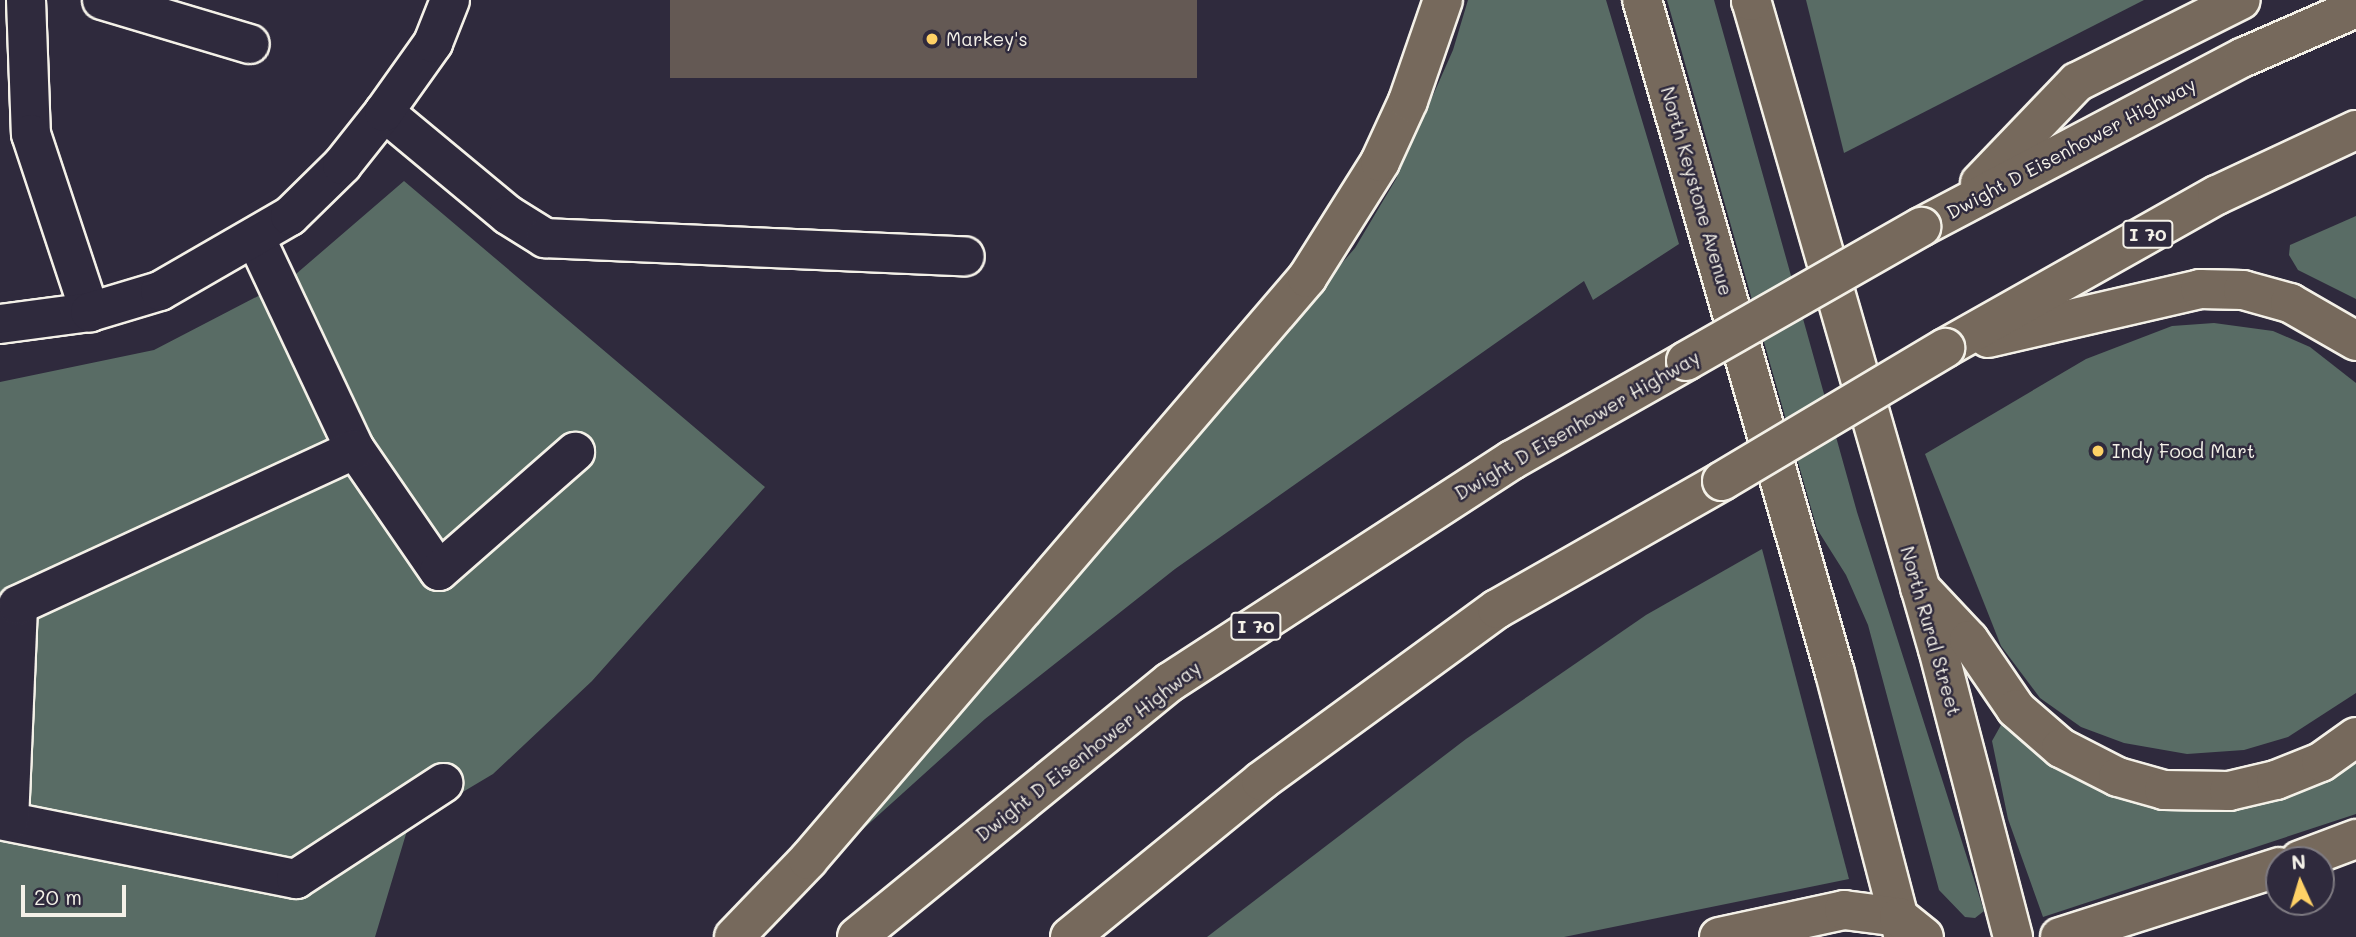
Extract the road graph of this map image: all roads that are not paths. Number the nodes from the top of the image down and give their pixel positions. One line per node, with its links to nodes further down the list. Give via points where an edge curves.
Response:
1 (26, 0): 15 (street, via 31,134)
2 (102, 0): 9 (street)
3 (450, 0): 10 (street, via 433,43)
4 (1443, 0): 30 (main road, via 1408,101 1380,162 1307,278 909,744)
5 (1642, 0): 29 (main road, North Keystone Avenue)
6 (1751, 0): 21 (main road, North Rural Street)
7 (2241, 0): 12 (main road, via 2077,82)
8 (2356, 8): 12 (main road, Dwight D Eisenhower Highway / I 70, via 2244,57)
9 (250, 44)
10 (384, 112): 13 (street, via 342,165 290,216); 14 (street, via 508,215 545,238)
11 (2356, 130): 18 (main road, I 70, via 2217,194)
12 (1957, 207): 31 (main road, Dwight D Eisenhower Highway / I 70, bridge, via 1511,460 1170,682)
13 (256, 239): 15 (street, via 160,291); 19 (street)
14 (965, 256)
15 (90, 312): 16 (street)
16 (0, 324)
17 (2356, 341): 18 (main road, via 2290,303 2243,290 2200,289)
18 (1945, 348): 32 (main road, I 70, bridge, via 1497,609 1261,780)
19 (355, 449): 20 (street, via 439,571); 24 (street, via 18,605)
20 (575, 452)
21 (1920, 588): 22 (main road, via 1969,640 2016,709 2061,748 2118,776 2164,790 2229,791 2276,780 2321,762); 34 (main road, North Rural Street)
22 (2356, 737)
23 (443, 783): 24 (street, via 296,880)
24 (5, 820)
25 (2356, 839): 26 (main road)
26 (2335, 847)
27 (2265, 872): 28 (main road)
28 (2177, 901): 35 (main road); 36 (main road)
29 (1909, 930): 33 (main road, via 1844,910)
30 (734, 937)
31 (857, 937)
32 (1070, 937)
33 (1719, 937)
34 (2013, 937)
35 (2060, 937)
36 (2138, 937)

